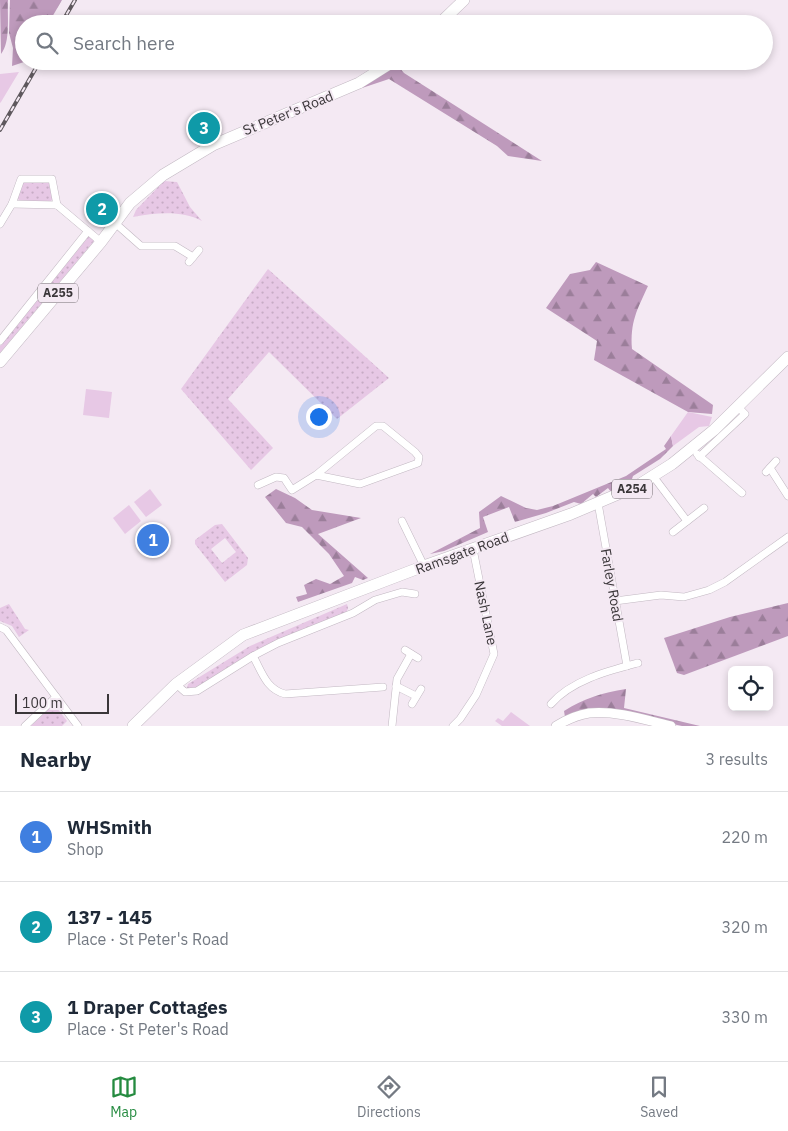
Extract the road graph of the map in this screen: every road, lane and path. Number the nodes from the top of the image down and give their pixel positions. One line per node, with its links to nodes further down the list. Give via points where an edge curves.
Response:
1 (464, 0): 2 (main road)
2 (448, 15)
3 (380, 70): 6 (main road, St Peter's Road / A255, via 359,83 240,132 186,159 130,203)
4 (12, 204): 5 (street); 5 (street, via 19,182 24,178 52,179); 7 (street)
5 (57, 205): 8 (street)
6 (115, 223): 9 (main road, St Peter's Road / A255); 10 (street, via 140,246 175,246 191,259)
7 (0, 224)
8 (88, 231): 9 (street); 11 (street)
9 (101, 242): 13 (main road, St Peter's Road / A255)
10 (199, 250)
11 (0, 341)
12 (788, 358): 14 (main road, Ramsgate Road / A254)
13 (0, 362)
14 (695, 453): 17 (main road, Ramsgate Road / A254); 19 (street)
15 (776, 461): 20 (street, via 768,470)
16 (316, 475): 16 (street, via 360,484 418,463 418,457 383,426 376,426); 18 (street, via 292,490 284,478 276,477)
17 (653, 476): 21 (main road, Ramsgate Road / A254); 24 (street)
18 (258, 485)
19 (742, 493)
20 (788, 496)
21 (598, 503): 27 (main road, Ramsgate Road / A254); 30 (street, Farley Road)
22 (704, 508): 24 (street)
23 (402, 521): 28 (street)
24 (687, 521): 25 (street)
25 (673, 532)
26 (788, 537): 30 (street, via 709,590 684,598 654,596)
27 (473, 548): 28 (main road, Ramsgate Road / A254); 50 (street, Nash Lane, via 494,654 476,695)
28 (424, 566): 36 (main road, Ramsgate Road / A254, via 243,636)
29 (415, 594): 33 (street, via 408,591 376,600)
30 (615, 601): 35 (street, Farley Road)
31 (0, 627): 41 (street, via 6,630)
32 (411, 654): 37 (street)
33 (253, 656): 36 (street, via 197,692 185,692); 38 (street, via 269,686 285,694)
34 (638, 663): 35 (street)
35 (628, 666): 43 (street, via 582,682)
36 (176, 684): 48 (main road, Ramsgate Road / A254)
37 (396, 686): 40 (street); 49 (street)
38 (383, 687)
39 (420, 689): 40 (street)
40 (416, 696): 42 (street)
41 (56, 697): 44 (street); 45 (street)
42 (412, 704)
43 (551, 704)
44 (72, 719): 46 (street); 47 (street)
45 (26, 726)
46 (65, 726)
47 (78, 726)
48 (133, 726)
49 (392, 726)
50 (453, 726)
51 (556, 726): 52 (street, via 590,713)
52 (671, 726)

